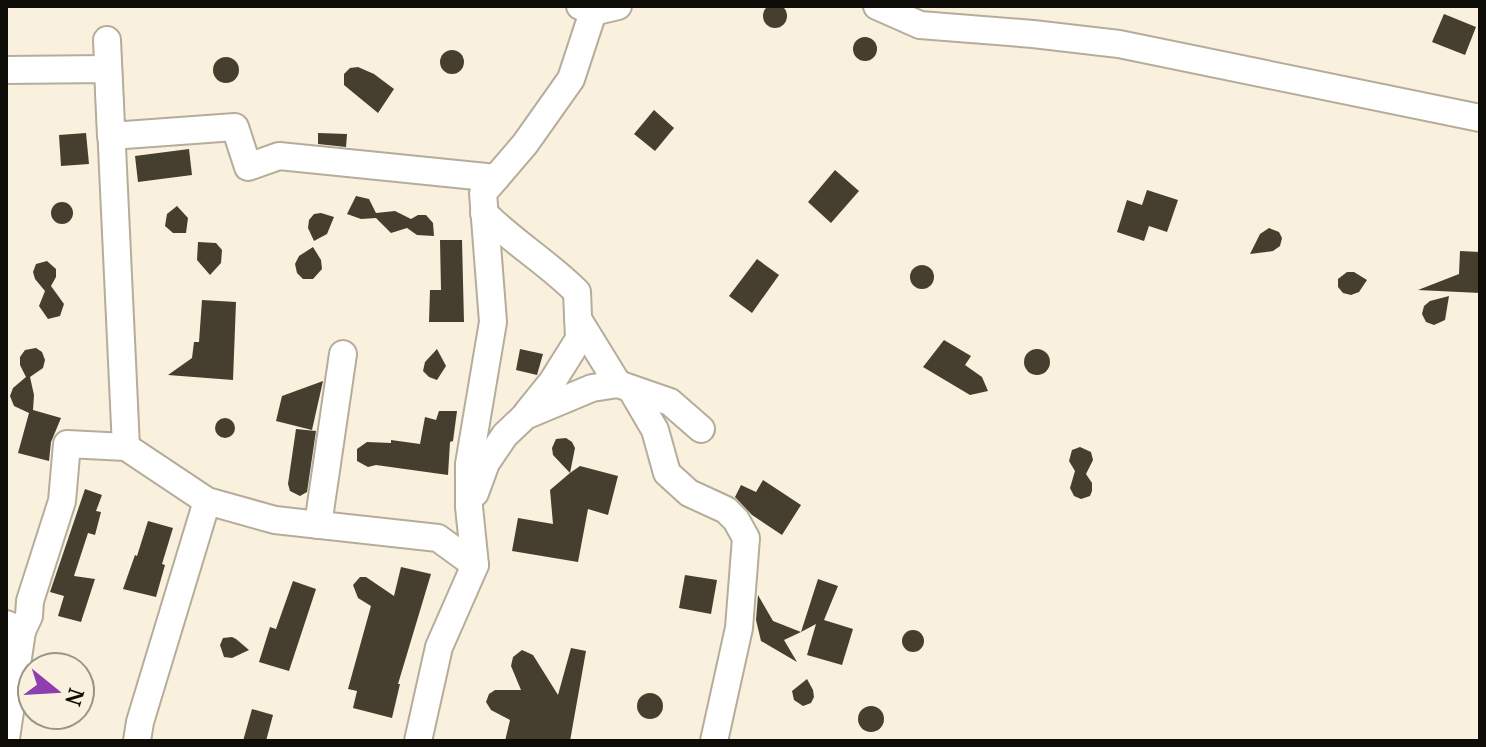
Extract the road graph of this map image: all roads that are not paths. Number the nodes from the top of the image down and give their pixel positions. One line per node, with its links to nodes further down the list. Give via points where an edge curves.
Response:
1 (877, 6): 6 (street, via 920,25 1119,44)
2 (597, 8): 7 (street, via 571,79)
3 (107, 40): 4 (street)
4 (108, 69): 5 (street); 7 (street, via 111,136 235,127 248,167 279,156); 14 (street)
5 (6, 70)
6 (1480, 118)
7 (496, 178): 8 (street, via 483,193)
8 (484, 213): 9 (street, via 577,292); 16 (street, via 493,322 469,464)
9 (578, 319): 11 (street); 12 (street, via 579,339)
10 (343, 354): 17 (street)
11 (625, 386): 12 (street, via 592,388); 13 (street, via 670,402); 23 (street, via 655,430 667,473 689,493 726,510 746,538 739,628)
12 (525, 416): 16 (street, via 486,463)
13 (701, 429)
14 (126, 447): 15 (street); 19 (street, via 67,444 62,501 29,616)
15 (207, 501): 17 (street, via 275,520); 21 (street)
16 (469, 507): 18 (street)
17 (318, 525): 18 (street, via 438,538)
18 (475, 565): 22 (street, via 439,647)
19 (14, 628): 20 (street)
20 (6, 738)
21 (137, 741)
22 (418, 741)
23 (714, 741)

